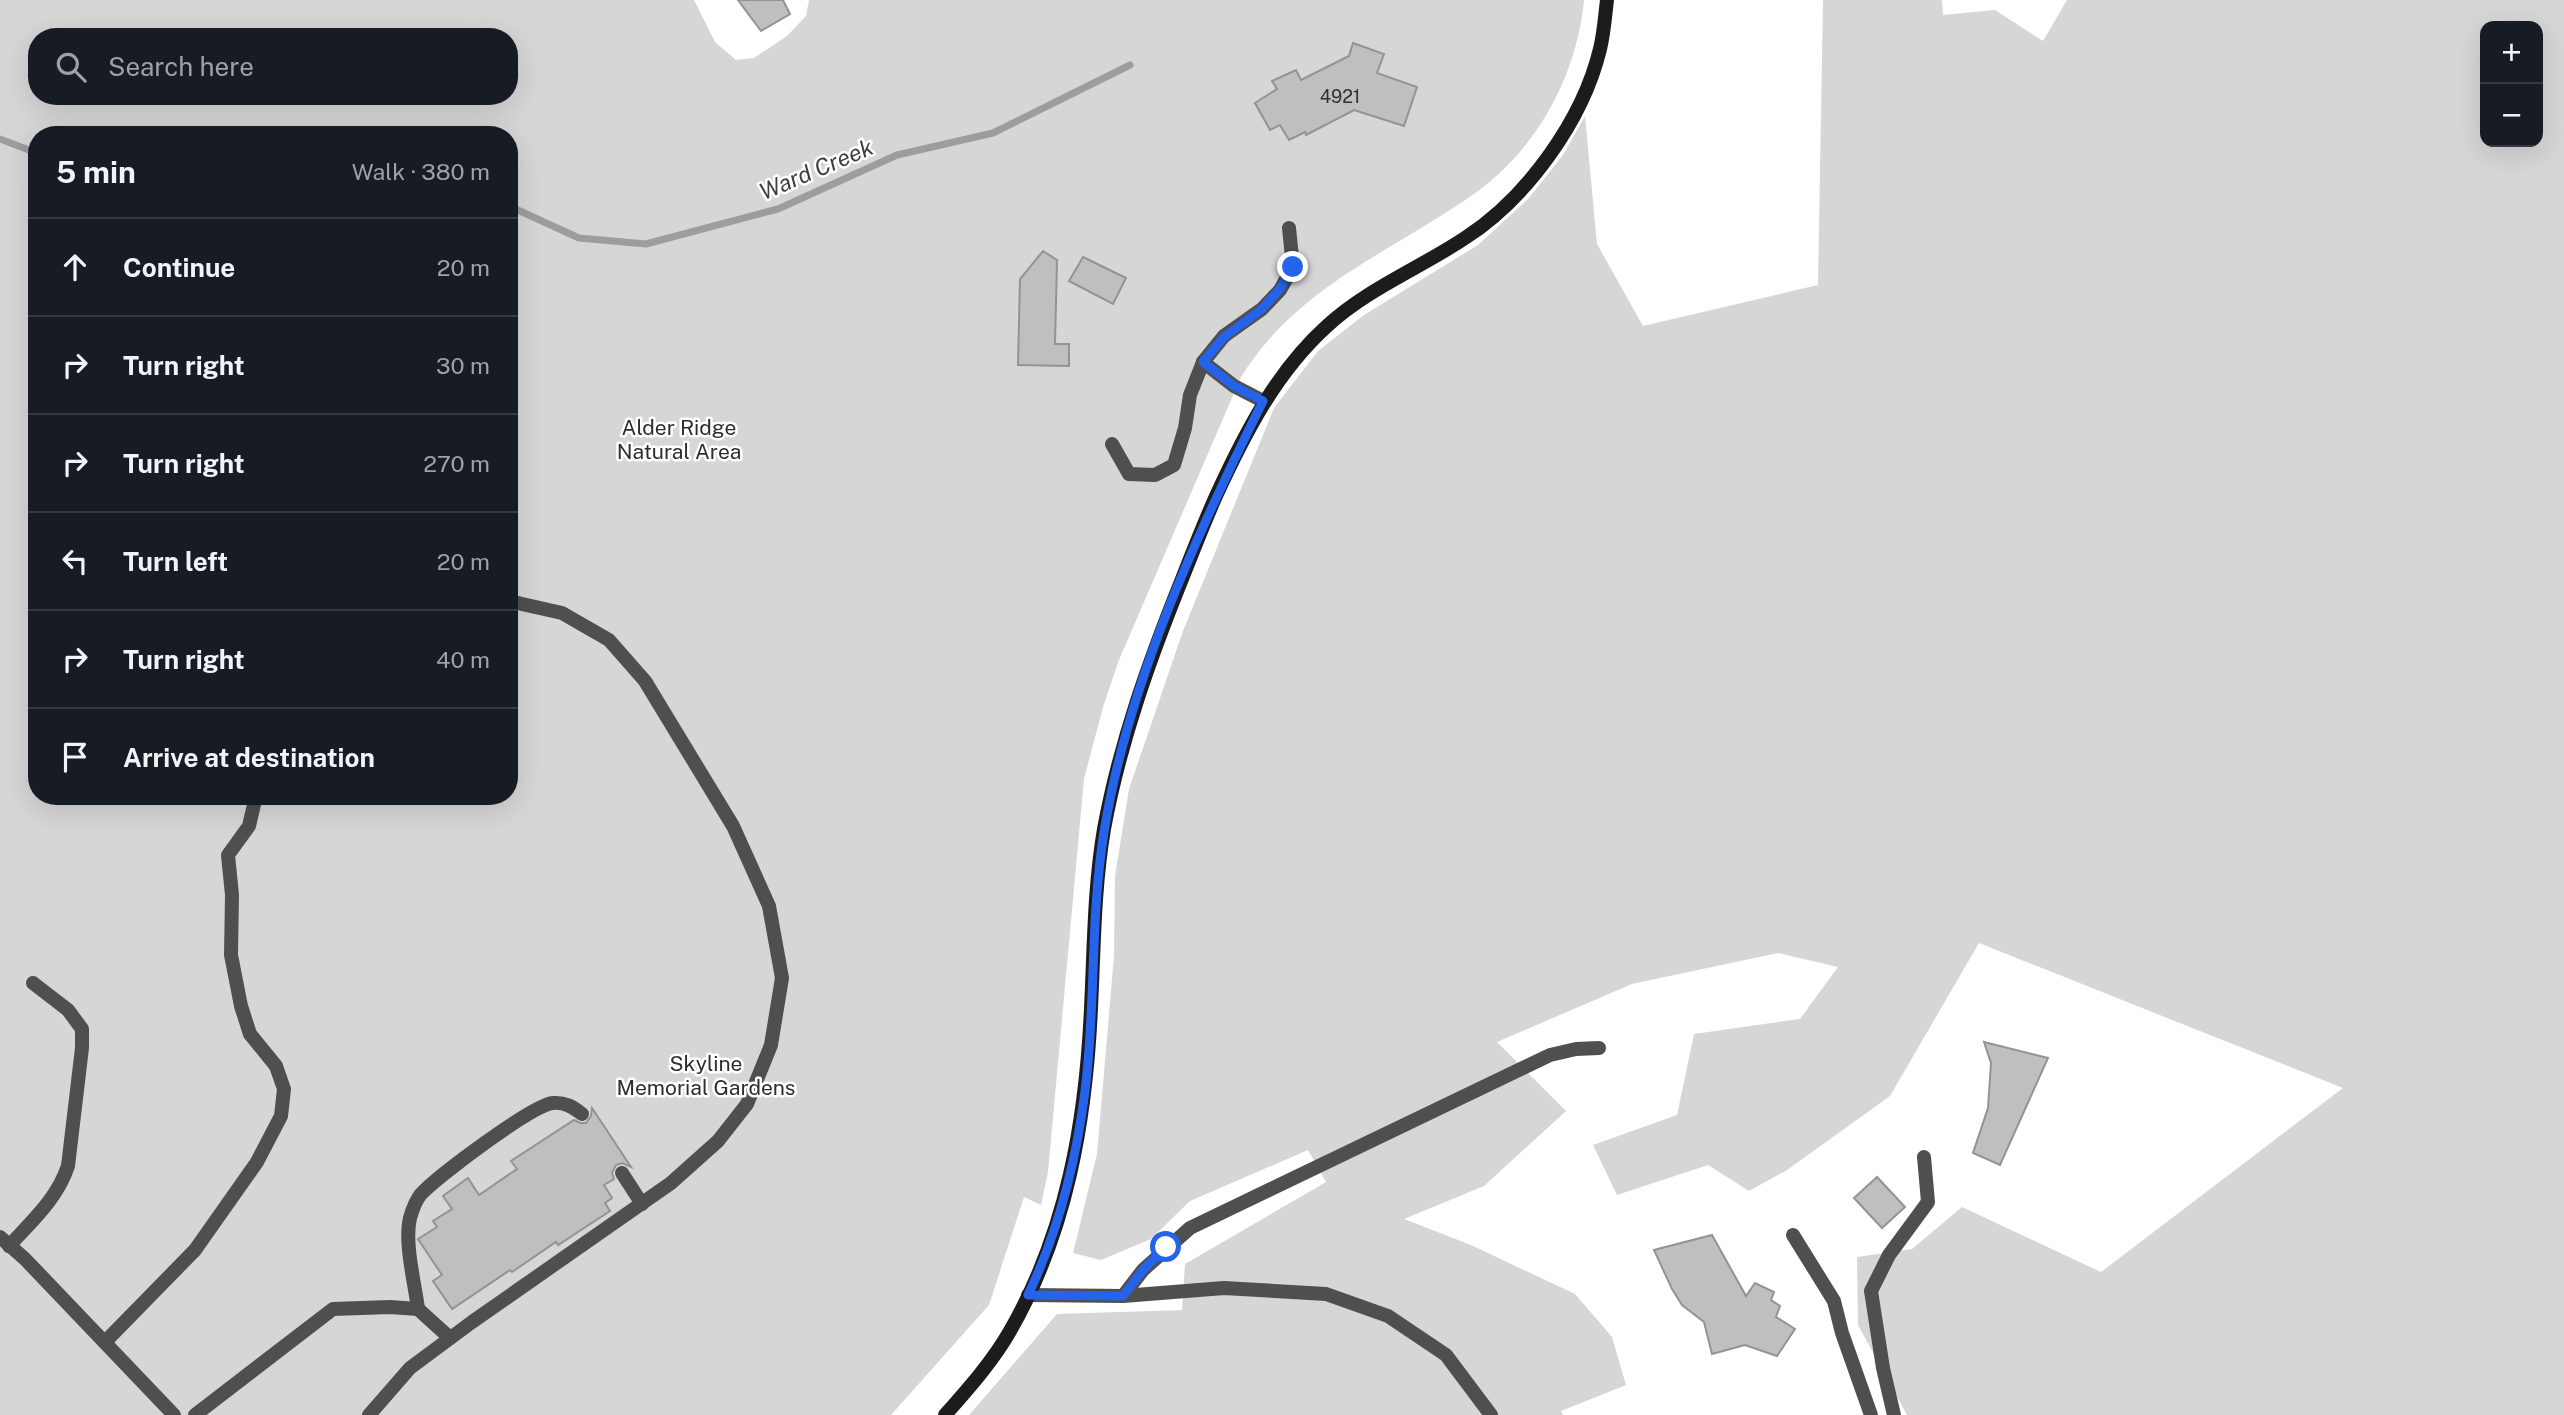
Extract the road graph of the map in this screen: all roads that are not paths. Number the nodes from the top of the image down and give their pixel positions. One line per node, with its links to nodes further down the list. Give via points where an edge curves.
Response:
1 (1607, 0): 4 (main road, via 1600,49 1580,107 1525,184 1499,213 1468,237 1329,323)
2 (1289, 228): 3 (street, via 1293,267 1279,290 1224,337)
3 (1203, 362): 4 (street); 5 (street, via 1190,395 1174,465 1155,475 1129,474)
4 (1263, 401): 16 (main road, via 1216,497 1132,710 1098,872 1085,1090 1076,1151 1063,1208)
5 (1112, 444)
6 (518, 603): 13 (street, via 562,613 609,640 645,681 733,826 769,905 782,978 771,1045 747,1104 718,1141)
7 (254, 805): 20 (street, via 248,826 228,855 231,955 250,1034 276,1066 284,1088 281,1116 257,1162 195,1250)
8 (33, 983): 15 (street, via 68,1010 82,1029 82,1048 63,1182 53,1198)
9 (1599, 1048): 17 (street, via 1550,1055 1189,1228 1143,1270)
10 (582, 1114): 18 (street, via 562,1103 540,1107 461,1160 419,1196 410,1220 409,1242)
11 (1924, 1157): 27 (street, via 1928,1202 1889,1255 1871,1292)
12 (622, 1173): 13 (street)
13 (642, 1204): 19 (street)
14 (1793, 1235): 26 (street, via 1834,1301)
15 (5, 1242): 20 (street)
16 (1028, 1295): 17 (street); 24 (main road, via 1010,1332)
17 (1123, 1296): 25 (street, via 1223,1288 1326,1294 1388,1316 1446,1354)
18 (418, 1309): 19 (street); 22 (street, via 333,1309)
19 (450, 1338): 23 (street, via 410,1368)
20 (105, 1342): 21 (street)
21 (174, 1415)
22 (195, 1415)
23 (369, 1415)
24 (945, 1415)
25 (1491, 1415)
26 (1871, 1415)
27 (1894, 1415)

